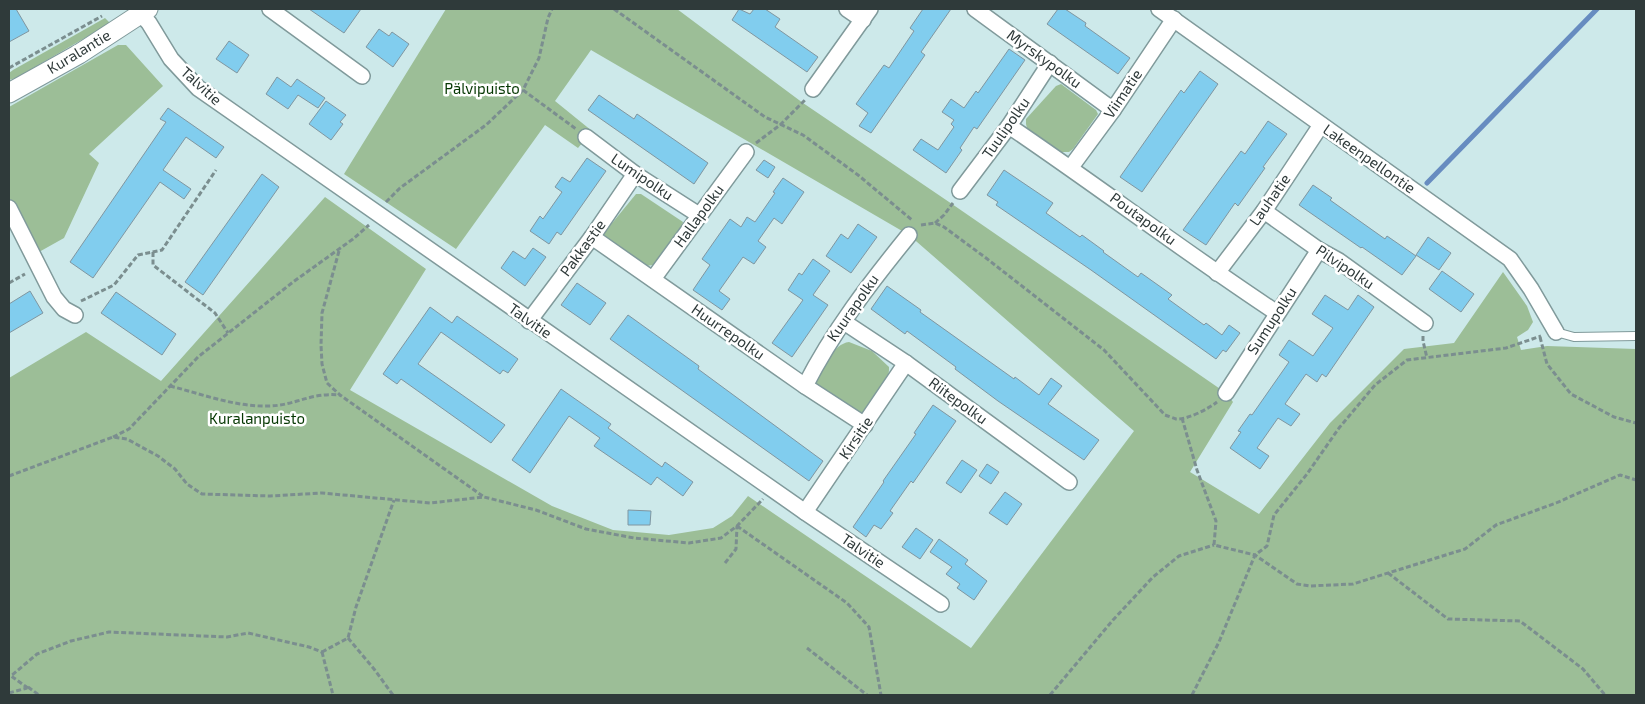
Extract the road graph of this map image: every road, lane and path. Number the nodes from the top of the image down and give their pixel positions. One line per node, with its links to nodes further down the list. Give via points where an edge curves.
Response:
1 (270, 9): 13 (street)
2 (552, 9): 15 (path, via 539,58)
3 (614, 9): 19 (path)
4 (847, 9): 9 (street)
5 (975, 9): 11 (street, Myrskypolku)
6 (1159, 9): 10 (street, Lakeenpellontie)
7 (144, 11): 16 (street, Kuralantie, via 79,54); 29 (street, Talvitie, via 171,59 198,88)
8 (108, 14): 12 (path)
9 (867, 14): 14 (street)
10 (1174, 19): 17 (street, Viimatie); 18 (street, Lakeenpellontie)
11 (1050, 63): 17 (street, Myrskypolku); 20 (street, Tuulipolku)
12 (9, 68)
13 (362, 76)
14 (813, 89): 19 (path)
15 (523, 90): 21 (path); 29 (path, via 486,125 400,188)
16 (9, 93)
17 (1113, 110): 23 (street, Viimatie)
18 (1321, 124): 28 (street, Lauhatie); 44 (street, Lakeenpellontie, via 1510,259)
19 (780, 125): 22 (path); 31 (path, via 804,135 858,174 920,226)
20 (1009, 126): 23 (street, Poutapolku); 26 (street, Tuulipolku)
21 (586, 137): 25 (street, Lumipolku)
22 (746, 152): 30 (street, Hallapolku)
23 (1071, 167): 37 (street, Poutapolku)
24 (216, 170): 36 (path, via 162,250)
25 (635, 174): 30 (street, Lumipolku); 33 (street, Pakkastie)
26 (960, 191): 31 (path)
27 (9, 208): 39 (street, via 54,298)
28 (1264, 211): 35 (street, Pilvipolku); 37 (street, Lauhatie)
29 (377, 214): 34 (path, via 367,227); 41 (street, Talvitie)
30 (700, 215): 38 (street, Hallapolku)
31 (935, 223): 54 (path, via 986,258 1104,350 1165,415)
32 (909, 235): 42 (street, Kuurapolku, via 870,283)
33 (592, 237): 38 (street, Huurrepolku); 41 (street, Pakkastie)
34 (339, 250): 45 (path); 53 (path, via 322,313 320,345 327,383)
35 (1319, 250): 40 (street, Sumupolku); 43 (street, Pilvipolku)
36 (153, 252): 39 (path, via 138,254 114,286); 45 (path, via 153,265 214,313)
37 (1217, 273): 40 (street, Poutapolku)
38 (653, 279): 51 (street, Huurrepolku)
39 (70, 312)
40 (1277, 313): 52 (street, Sumupolku)
41 (530, 321): 61 (street, Talvitie)
42 (844, 322): 49 (street, Riitepolku); 51 (street, Kuurapolku, via 822,353)
43 (1425, 323): 48 (path, via 1423,341)
44 (1556, 332): 46 (lane, via 1574,337); 47 (path)
45 (228, 333): 50 (path, via 198,357)
46 (1636, 336)
47 (1540, 337): 48 (path, via 1506,348); 55 (path, via 1547,364 1571,394 1614,417)
48 (1427, 358): 67 (path, via 1407,360 1375,384 1274,515 1267,546)
49 (906, 363): 56 (street, Kirsitie); 60 (street, Riitepolku)
50 (170, 386): 53 (path, via 251,406 270,406 311,396); 57 (path, via 129,428)
51 (805, 386): 56 (street, Huurrepolku)
52 (1226, 393): 54 (path, via 1215,404)
53 (340, 394): 62 (path)
54 (1182, 418): 66 (path, via 1216,521)
55 (1636, 423)
56 (865, 425): 64 (street, Kirsitie)
57 (113, 437): 58 (path); 63 (path, via 126,439 158,456 202,494 270,496 322,493)
58 (9, 476)
59 (1636, 480): 69 (path, via 1620,475 1496,525 1465,549)
60 (1069, 482)
61 (771, 488): 64 (street, Talvitie); 65 (path)
62 (484, 497): 63 (path, via 430,503); 65 (path, via 536,510 586,529 634,538 690,543 721,538)
63 (394, 500): 71 (path, via 356,606)
64 (805, 512): 70 (street, Talvitie)
65 (737, 526): 68 (path, via 736,549); 81 (path, via 847,603 869,627)
66 (1214, 545): 67 (path); 82 (path, via 1179,556 1153,577)
67 (1256, 555): 69 (path, via 1297,584 1310,586 1353,584); 83 (path, via 1219,642)
68 (725, 563)
69 (1388, 573): 84 (path, via 1448,618 1520,621 1583,669)
70 (941, 604)
71 (348, 638): 73 (path); 79 (path)
72 (807, 648): 80 (path)
73 (322, 652): 74 (path, via 309,646 248,633 227,637 109,632 37,654); 78 (path)
74 (10, 675): 75 (path)
75 (28, 688): 76 (path); 77 (path)
76 (9, 693)
77 (39, 695)
78 (333, 695)
79 (393, 695)
80 (867, 695)
81 (881, 695)
82 (1050, 695)
83 (1192, 695)
84 (1605, 695)

